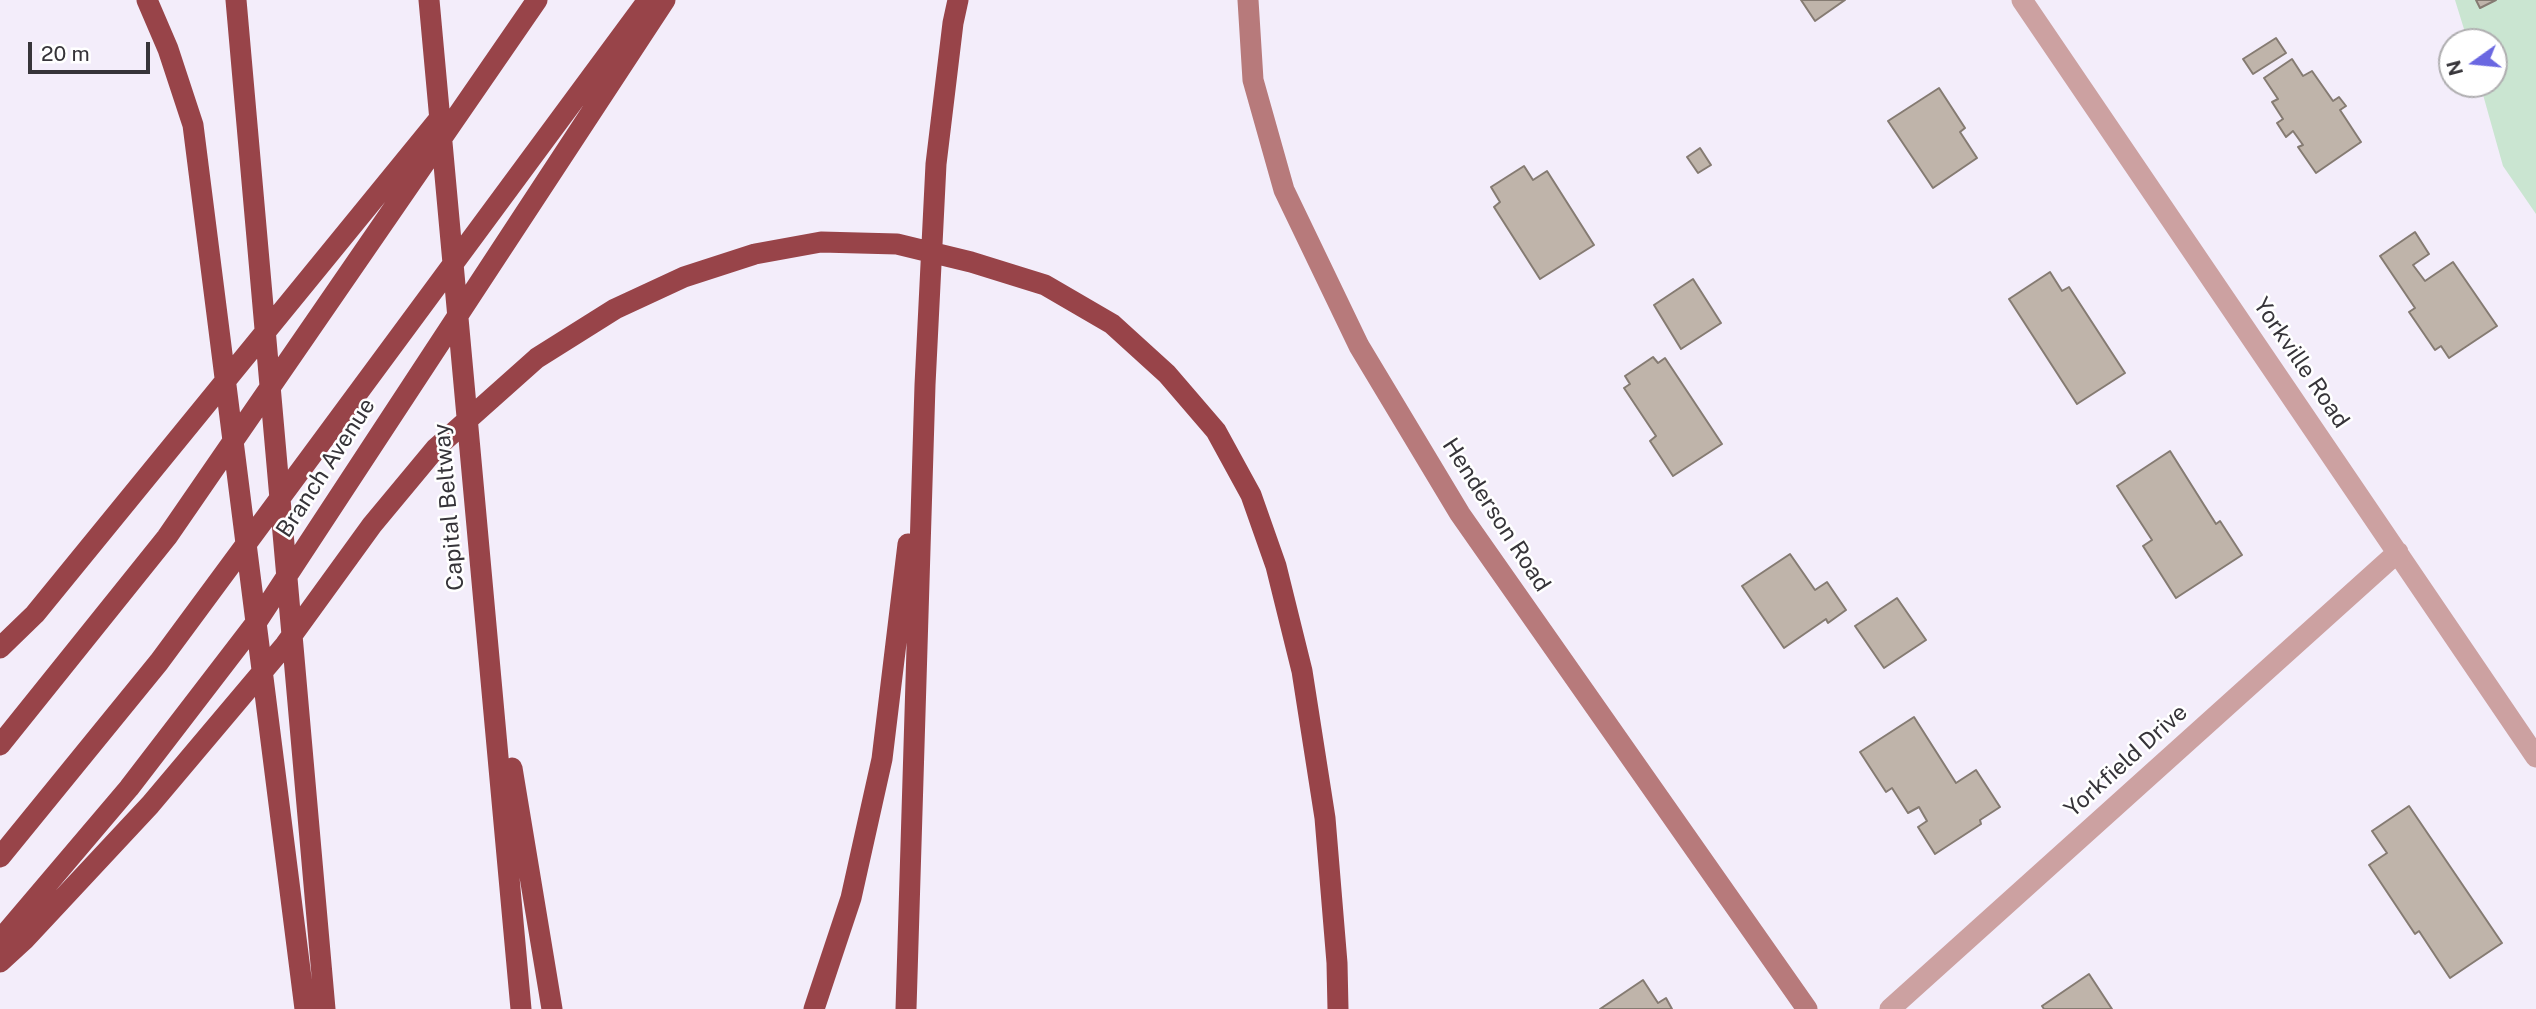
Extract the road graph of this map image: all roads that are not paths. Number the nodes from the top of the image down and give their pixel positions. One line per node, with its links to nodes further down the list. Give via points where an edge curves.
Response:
1 (147, 0): 19 (highway, via 169,49 193,125)
2 (236, 0): 20 (highway)
3 (429, 0): 11 (highway, Capital Beltway)
4 (537, 0): 13 (highway, via 35,614); 14 (highway, via 167,537)
5 (648, 0): 16 (highway, via 159,662)
6 (665, 0): 17 (highway, Branch Avenue, via 258,620 129,788)
7 (958, 0): 10 (highway, via 936,164)
8 (1248, 0): 26 (street, Henderson Road, via 1253,80 1284,190 1359,346 1460,514)
9 (2022, 0): 12 (street, Yorkville Road)
10 (925, 385): 23 (highway, via 882,759 851,898); 24 (highway)
11 (479, 545): 21 (highway, Capital Beltway); 22 (highway)
12 (2398, 552): 15 (street, Yorkville Road); 27 (street, Yorkfield Drive)
13 (0, 648)
14 (0, 745)
15 (2536, 757)
16 (0, 857)
17 (0, 940)
18 (0, 962): 25 (highway, via 150,805 285,645 372,525 436,448 537,358 615,309 684,278 755,254 821,242 897,244 1045,285 1112,324 1167,374 1216,431 1251,495 1276,566 1302,671 1325,818)
19 (305, 1009)
20 (325, 1009)
21 (521, 1009)
22 (552, 1009)
23 (814, 1009)
24 (906, 1009)
25 (1338, 1009)
26 (1807, 1009)
27 (1889, 1009)

